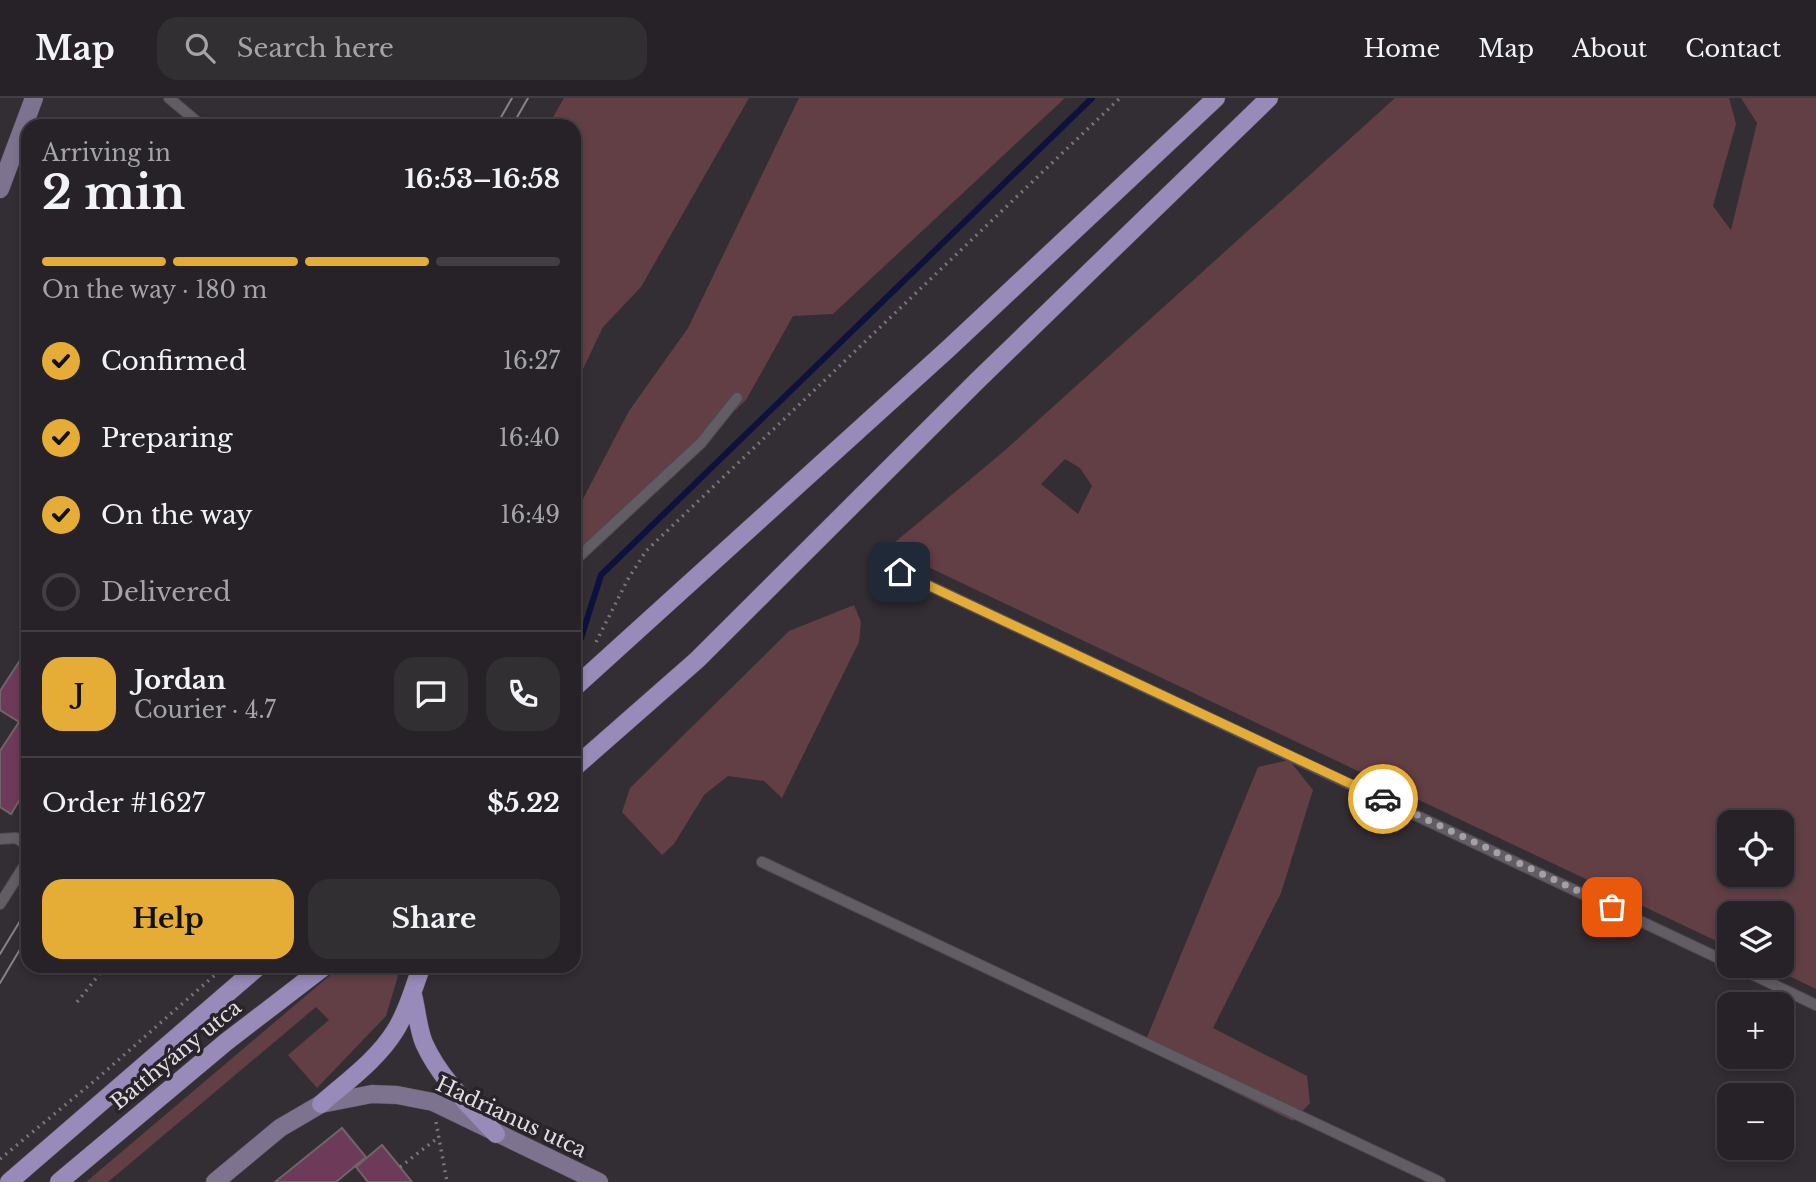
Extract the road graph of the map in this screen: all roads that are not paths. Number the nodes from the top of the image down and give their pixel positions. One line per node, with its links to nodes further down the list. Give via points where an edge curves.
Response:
1 (34, 98): 5 (street)
2 (169, 98): 6 (lane)
3 (1216, 98): 12 (main road)
4 (1269, 98): 13 (main road, via 697,660)
5 (26, 119)
6 (194, 119)
7 (21, 133): 8 (street)
8 (0, 189)
9 (737, 398): 10 (lane, via 701,443)
10 (581, 554)
11 (900, 572): 19 (lane)
12 (581, 682)
13 (581, 762)
14 (0, 839): 15 (lane)
15 (21, 841)
16 (762, 862): 32 (lane)
17 (21, 871): 18 (lane)
18 (0, 904)
19 (1717, 957)
20 (251, 973): 28 (main road, Batthyány utca)
21 (316, 973): 29 (main road, Batthyány utca)
22 (420, 973): 24 (main road)
23 (1761, 978): 25 (lane)
24 (414, 995): 26 (main road, via 381,1051); 27 (main road, via 424,1041 438,1069)
25 (1816, 1004)
26 (321, 1104): 27 (street, Hadrianus utca, via 372,1094 397,1095 433,1102); 30 (street, Hadrianus utca, via 280,1128)
27 (496, 1134): 31 (street, Hadrianus utca)
28 (9, 1182)
29 (59, 1182)
30 (215, 1182)
31 (599, 1182)
32 (1440, 1182)

